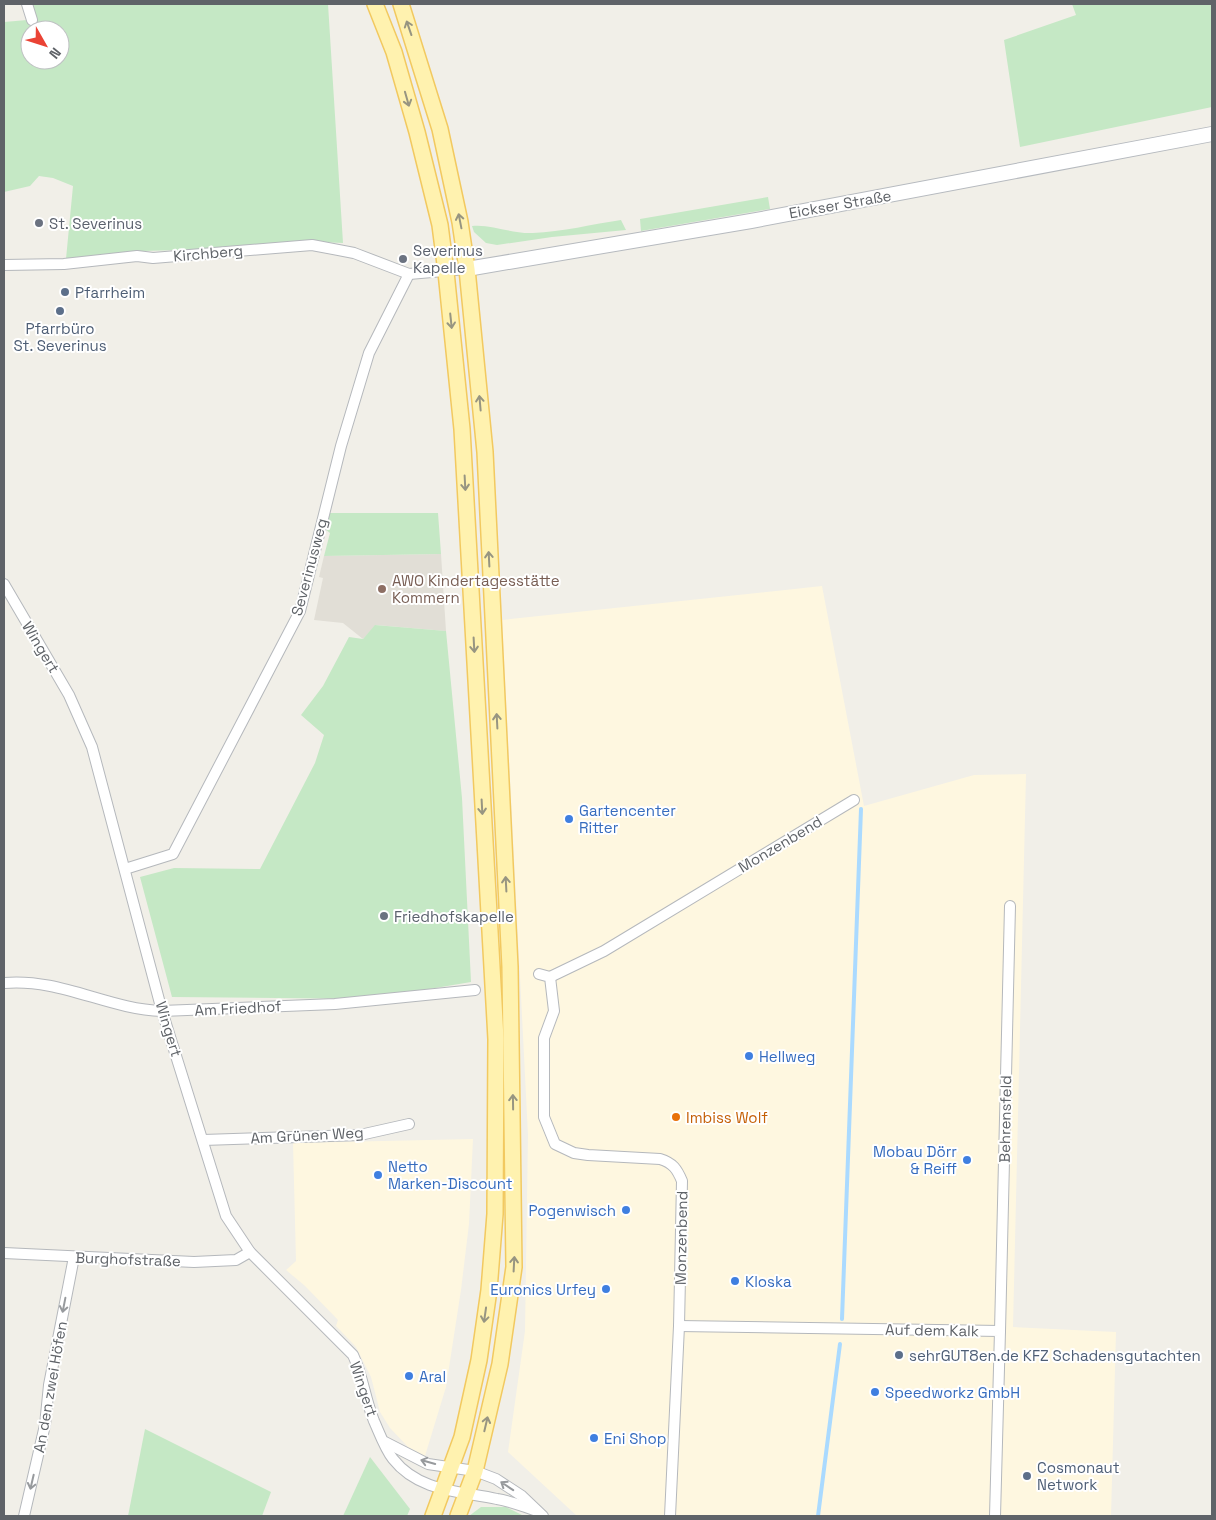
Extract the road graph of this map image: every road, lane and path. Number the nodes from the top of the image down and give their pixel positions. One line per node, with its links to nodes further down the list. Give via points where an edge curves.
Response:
1 (27, 4): 4 (street)
2 (375, 4): 8 (main road, one-way to 8, via 394,52 417,132 440,225)
3 (400, 4): 7 (main road, one-way to 3, via 440,128)
4 (32, 20)
5 (1212, 134): 7 (street, Eickser Straße, via 751,221)
6 (4, 266): 9 (street, Kirchberg, via 312,246 354,253)
7 (468, 269): 8 (street); 28 (main road, one-way to 7, via 500,1364 514,1267 514,1154 510,967 485,452)
8 (446, 272): 9 (street); 27 (main road, one-way to 27, via 462,429 496,1039 495,1214 489,1290 479,1360 462,1436)
9 (409, 274): 12 (street, Severinusweg, via 369,353 341,446 300,611 173,854)
10 (4, 584): 12 (street, Wingert, via 69,695 92,746)
11 (854, 800): 15 (street, Monzenbend, via 604,951)
12 (125, 869): 18 (street, Wingert)
13 (1010, 906): 25 (street, Behrensfeld)
14 (539, 974): 15 (street)
15 (550, 977): 24 (street, Monzenbend, via 554,1011 544,1038 544,1117 548,1132 555,1144 574,1153 660,1159 677,1169 683,1191)
16 (4, 983): 18 (street, Am Friedhof, via 25,981 64,987 104,1001 146,1011)
17 (476, 990): 18 (street, Am Friedhof, via 335,1004)
18 (162, 1011): 20 (street, Wingert)
19 (409, 1124): 20 (street, Am Grünen Weg, via 360,1135)
20 (203, 1140): 22 (street, Wingert, via 226,1216)
21 (4, 1252): 23 (street, Burghofstraße)
22 (250, 1252): 23 (street, Burghofstraße, via 236,1260 194,1262); 26 (street, Wingert, via 353,1355 374,1420)
23 (74, 1257): 32 (street, An den zwei Höfen, one-way to 32, via 48,1385 45,1425)
24 (679, 1326): 25 (street, Auf dem Kalk); 36 (street, Monzenbend)
25 (1000, 1332): 37 (street, Auf dem Kalk)
26 (385, 1442): 27 (street, one-way to 26, via 428,1464); 29 (street, Wingert, via 392,1458 416,1480)
27 (451, 1467): 28 (street); 29 (main road)
28 (474, 1471): 30 (main road); 31 (street, one-way to 28, via 522,1496 496,1479)
29 (444, 1490): 30 (street, Wingert); 33 (main road)
30 (466, 1494): 31 (street); 34 (main road)
31 (534, 1510): 35 (street)
32 (24, 1516)
33 (433, 1516)
34 (458, 1516)
35 (543, 1516)
36 (670, 1516)
37 (995, 1516)

